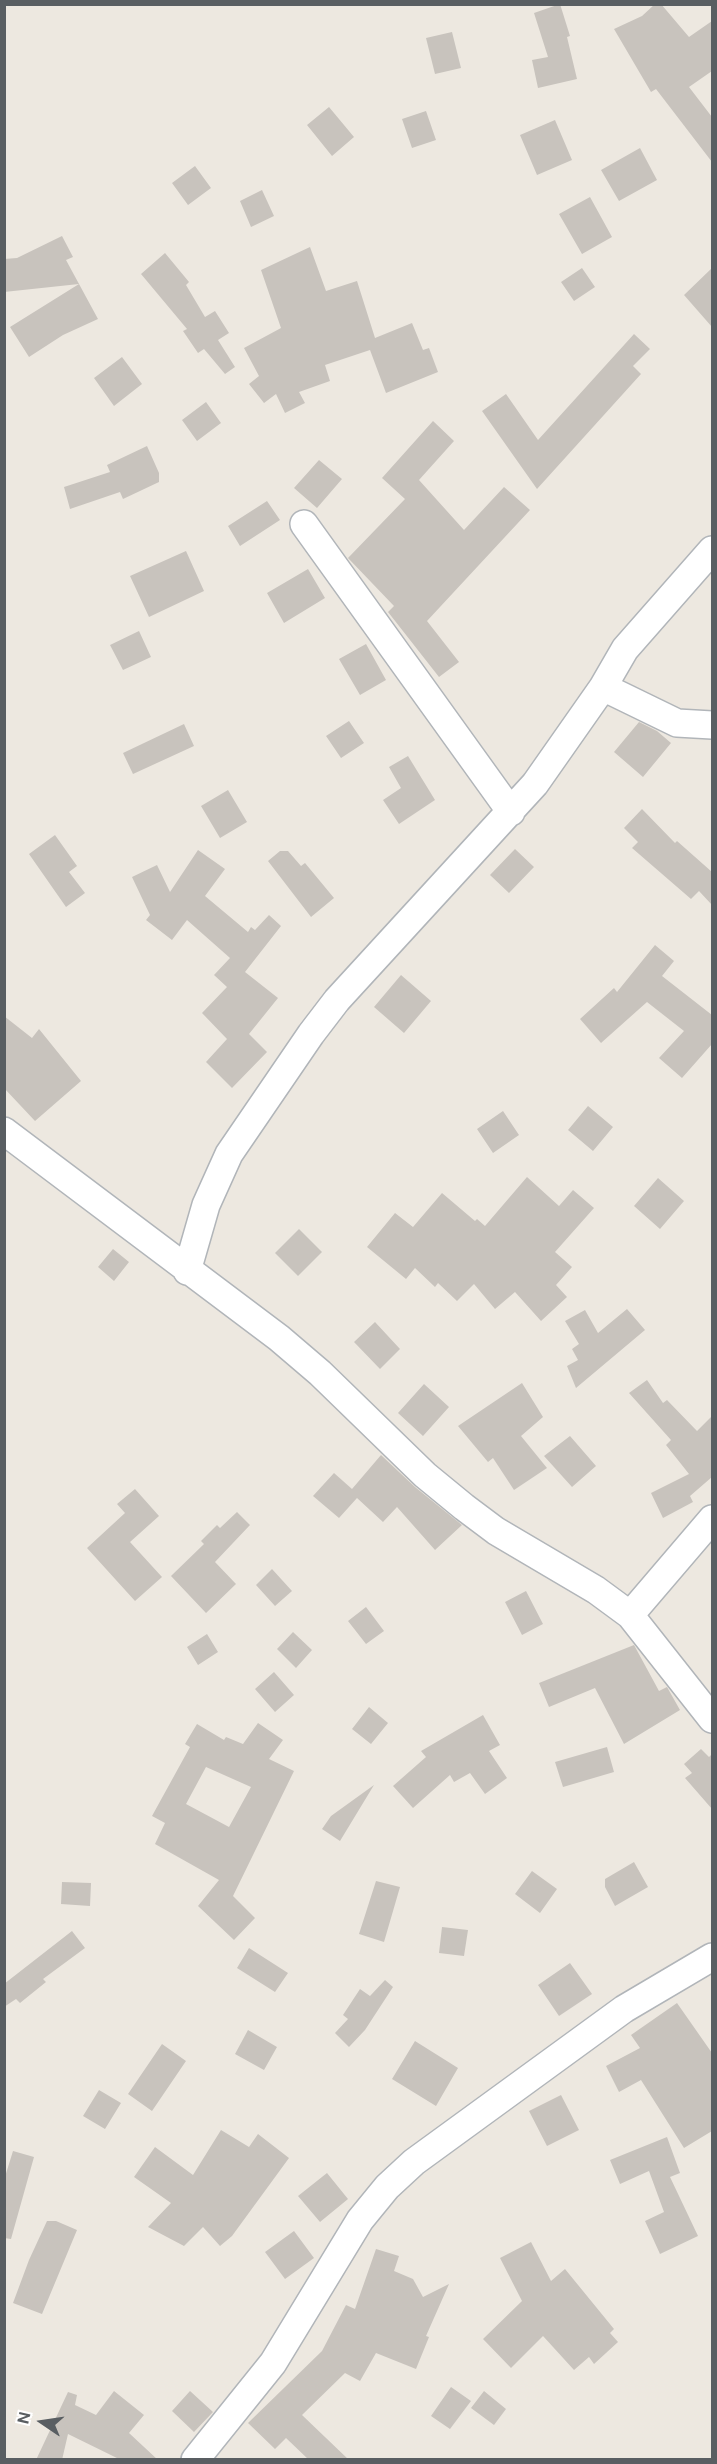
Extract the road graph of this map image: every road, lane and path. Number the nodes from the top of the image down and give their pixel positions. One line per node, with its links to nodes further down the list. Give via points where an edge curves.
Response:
1 (304, 524): 5 (street)
2 (712, 550): 3 (street, via 625,649)
3 (603, 687): 4 (street, via 677,723); 5 (street)
4 (712, 725)
5 (511, 812): 7 (street, via 337,1000 311,1034 229,1154 206,1205)
6 (4, 1131): 7 (street)
7 (187, 1271): 9 (street, via 303,1359 464,1507)
8 (712, 1519): 9 (street)
9 (630, 1615): 10 (street)
10 (712, 1719)
11 (712, 1957): 12 (street, via 624,2008 414,2162 387,2187 360,2220 273,2363)
12 (195, 2460)

